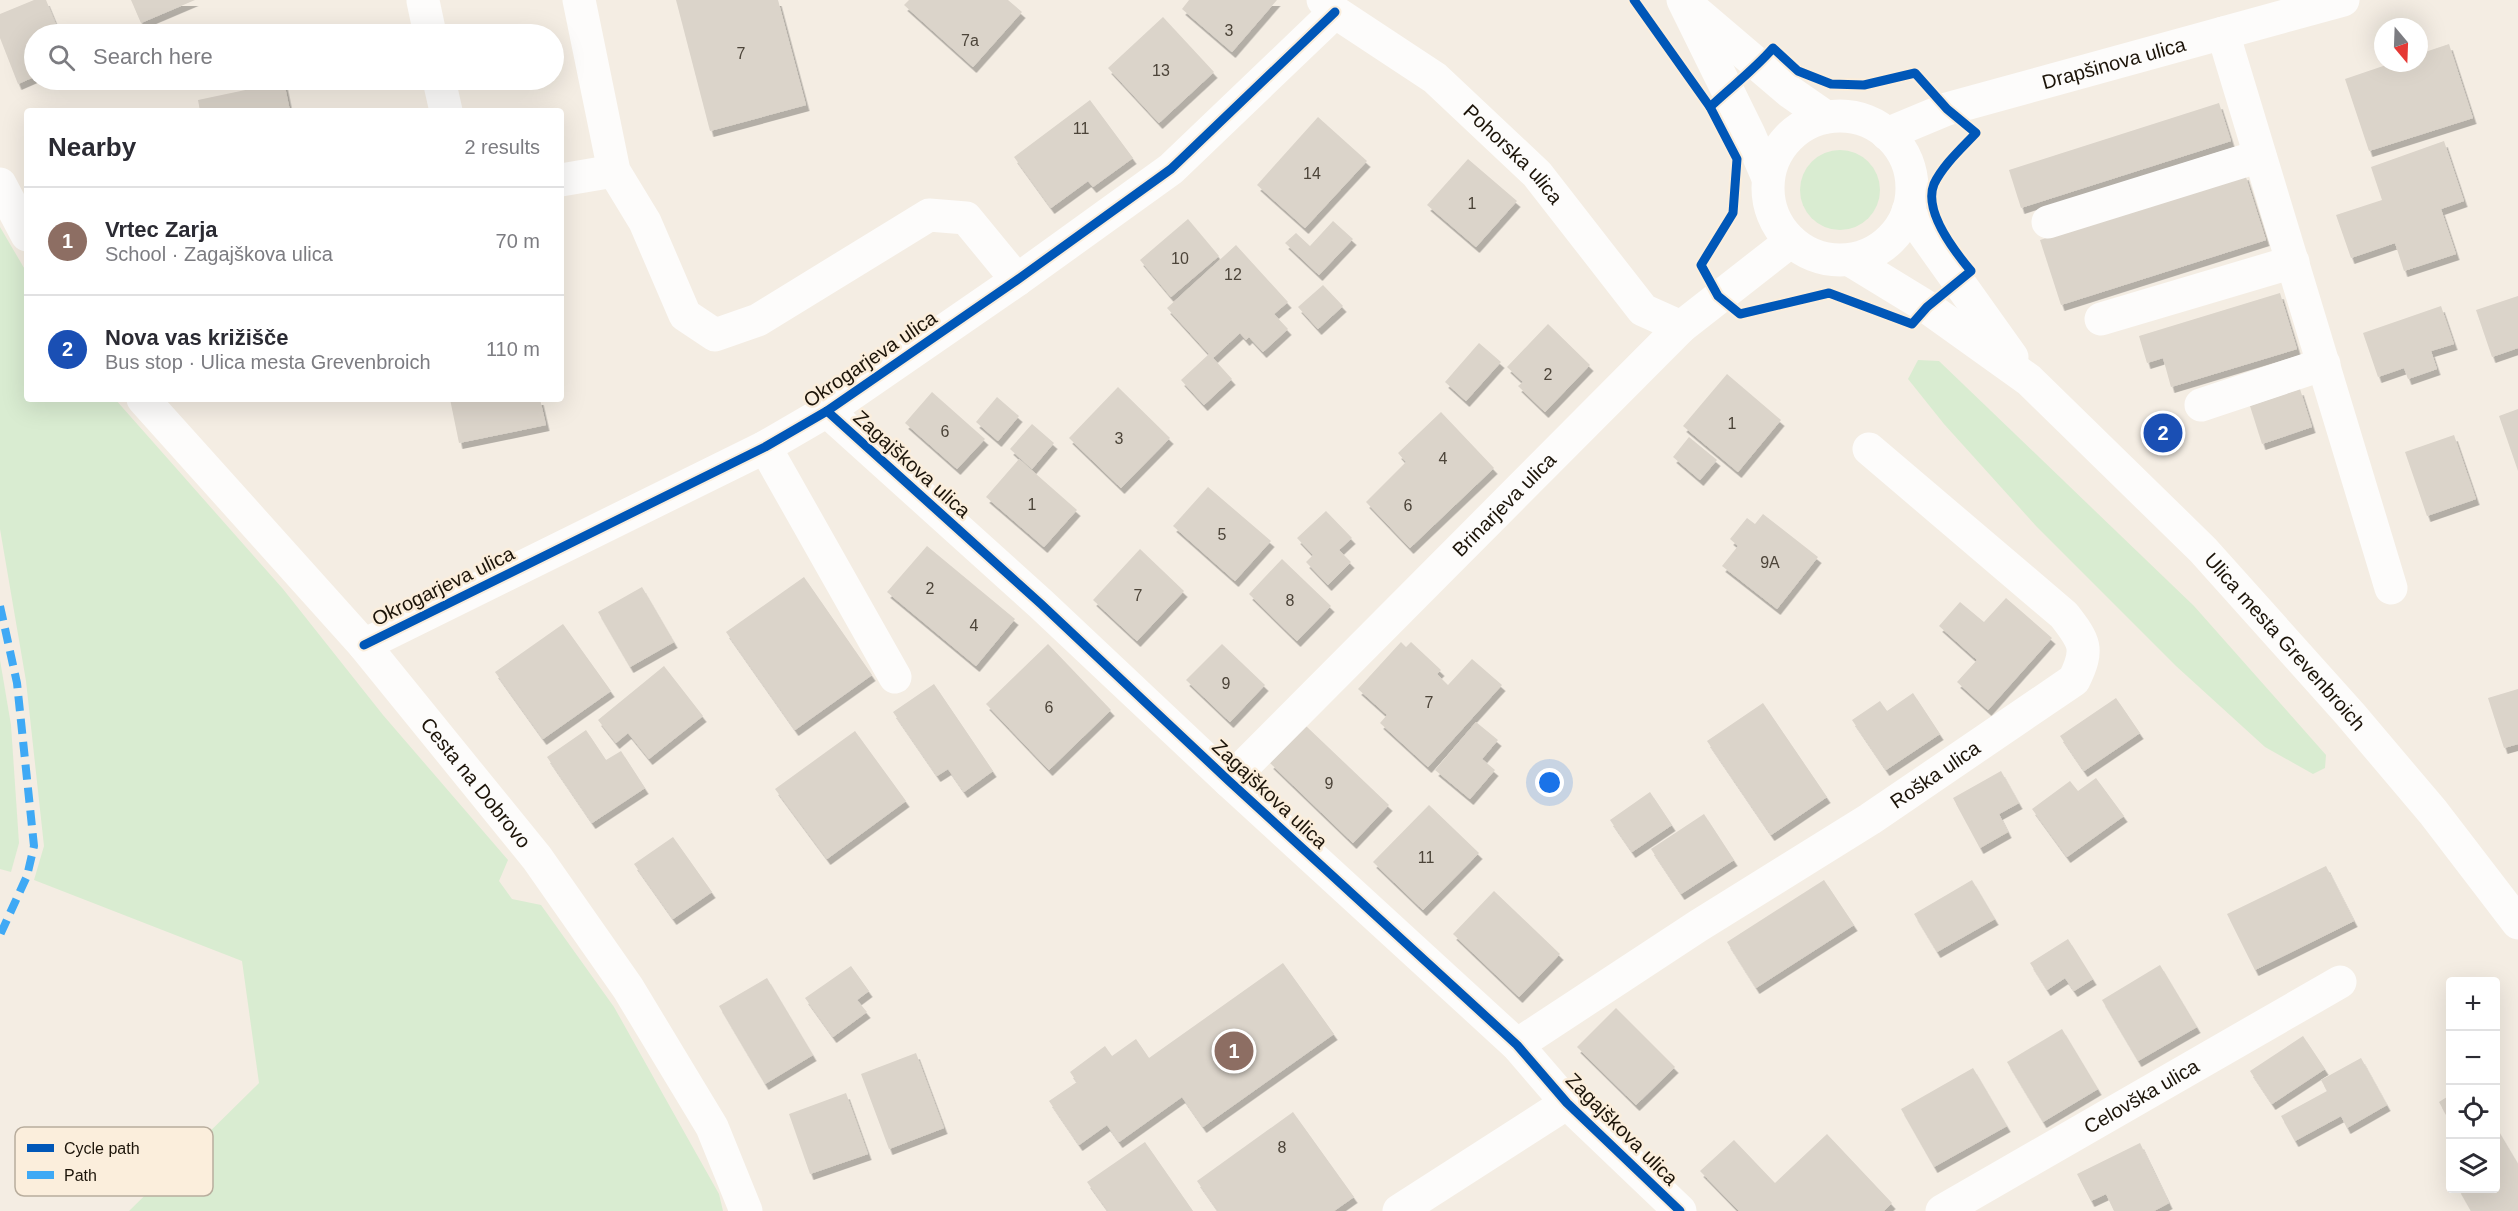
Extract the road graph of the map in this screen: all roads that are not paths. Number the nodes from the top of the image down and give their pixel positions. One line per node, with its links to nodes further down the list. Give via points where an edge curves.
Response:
1 (579, 0): 13 (street)
2 (423, 1): 6 (street)
3 (2338, 1): 7 (street, Drapšinova ulica)
4 (1684, 2): 10 (street); 14 (street)
5 (1329, 6): 23 (street, Okrogarjeva ulica, via 1171,169); 25 (street, Pohorska ulica, via 1435,78 1537,174 1643,310)
6 (428, 24)
7 (2223, 33): 11 (street, Drapšinova ulica, via 1947,109); 12 (street)
8 (441, 90): 9 (street)
9 (445, 108)
10 (1826, 117): 11 (street, via 1869,122); 14 (street, via 1805,124 1787,138 1774,157)
11 (1887, 134): 17 (street, via 1901,150 1909,169 1912,190)
12 (2260, 156): 18 (street); 22 (street)
13 (614, 171): 15 (street); 23 (street, via 645,222 685,315 715,335 758,320 929,215 966,218)
14 (1768, 178): 20 (street, via 1768,201 1776,223)
15 (564, 179)
16 (0, 184): 19 (street)
17 (1908, 211): 21 (street, via 1886,243); 27 (street)
18 (2048, 222)
19 (24, 229)
20 (1791, 241): 21 (street, via 1809,254); 25 (street, Brinarjeva ulica)
21 (1850, 260): 27 (street, via 1928,307)
22 (2293, 262): 24 (street); 26 (street)
23 (1017, 280): 30 (street, Okrogarjeva ulica)
24 (2101, 319)
25 (1680, 327): 36 (street, Brinarjeva ulica)
26 (2324, 364): 29 (street); 33 (street)
27 (2029, 380): 37 (street, Ulica mesta Grevenbroich, via 2203,550 2433,812)
28 (146, 402): 34 (street, Cesta na Dobrovo)
29 (2201, 405)
30 (827, 411): 31 (street, Okrogarjeva ulica); 36 (street, Zagajškova ulica)
31 (765, 447): 34 (street, Okrogarjeva ulica); 35 (street)
32 (1869, 449): 39 (street, Roška ulica, via 2064,615 2081,637 2085,659 2074,680 1870,819)
33 (2391, 588)
34 (364, 645): 41 (street, Cesta na Dobrovo, via 537,858 628,988 711,1127)
35 (895, 677)
36 (1229, 781): 39 (street, Zagajškova ulica)
37 (2518, 923)
38 (2340, 982): 44 (street, Celovška ulica)
39 (1517, 1045): 40 (street, Zagajškova ulica)
40 (1567, 1103): 42 (street); 43 (street, Zagajškova ulica)
41 (746, 1211)
42 (1399, 1211)
43 (1680, 1211)
44 (1942, 1211)

